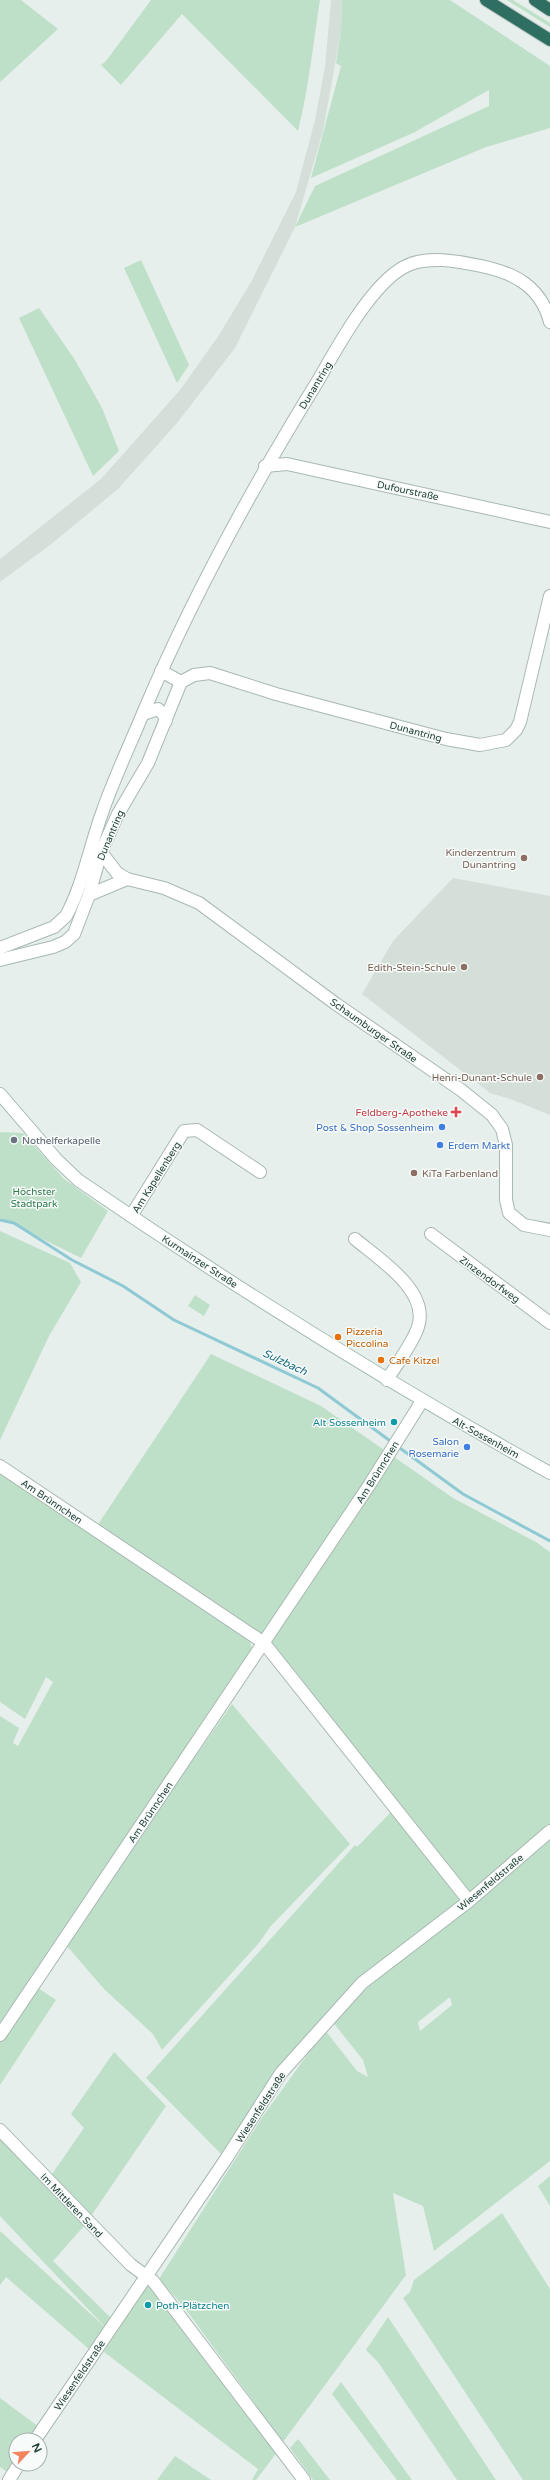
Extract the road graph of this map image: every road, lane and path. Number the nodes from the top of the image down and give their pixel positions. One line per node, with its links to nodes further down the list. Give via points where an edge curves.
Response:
1 (486, 0): 4 (highway)
2 (534, 0): 3 (highway)
3 (550, 10)
4 (550, 40)
5 (550, 322): 6 (street, Dunantring, via 544,303 537,293 513,274 457,262 427,261 406,266 385,281 354,322)
6 (265, 466): 7 (street, Dufourstraße, via 287,464); 9 (street, Dunantring)
7 (550, 522)
8 (550, 596): 10 (street, Dunantring, via 520,722 511,736 499,743 480,745 446,738 276,694 204,672 194,674)
9 (161, 670): 10 (street); 11 (street, Dunantring)
10 (181, 682): 12 (street, Dunantring)
11 (143, 714): 12 (street, via 158,709); 16 (street, Dunantring, via 103,811 70,908 60,922)
12 (166, 720): 13 (street, Dunantring, via 148,763 118,814)
13 (101, 852): 14 (street, Schaumburger Straße, via 117,873); 15 (street, Dunantring)
14 (127, 879): 15 (street); 25 (street, Schaumburger Straße, via 164,888 199,903 488,1112 502,1130 506,1145 506,1200 509,1213 524,1225)
15 (89, 896): 18 (street, Dunantring, via 74,934)
16 (44, 931): 17 (street, Dunantring); 18 (street)
17 (26, 938): 19 (street, Dunantring); 20 (street)
18 (55, 946): 20 (street, Dunantring)
19 (0, 948)
20 (37, 952): 21 (street, Dunantring)
21 (0, 960)
22 (0, 1094): 24 (street, Kurmainzer Straße, via 68,1171)
23 (260, 1172): 24 (street, Am Kapellenberg, via 197,1130 184,1131)
24 (131, 1216): 29 (street, Kurmainzer Straße)
25 (550, 1230)
26 (430, 1234): 28 (street, Zinzendorfweg)
27 (355, 1239): 29 (street, via 396,1272 415,1296 421,1310 418,1327)
28 (550, 1323)
29 (387, 1380): 30 (street, Kurmainzer Straße)
30 (422, 1401): 32 (street, Alt-Sossenheim); 33 (street, Am Brünnchen)
31 (0, 1466): 33 (street, Am Brünnchen)
32 (550, 1473)
33 (264, 1643): 35 (street, Am Brünnchen); 36 (street, Am Brünnchen)
34 (550, 1832): 35 (street, Wiesenfeldstraße)
35 (469, 1901): 38 (street, Wiesenfeldstraße, via 362,1983 281,2073)
36 (0, 2035)
37 (0, 2130): 38 (street, Im Mittleren Sand)
38 (146, 2278): 39 (street, Wiesenfeldstraße); 40 (street, Im Mittleren Sand, via 153,2281 166,2297)
39 (40, 2432)
40 (304, 2480)

